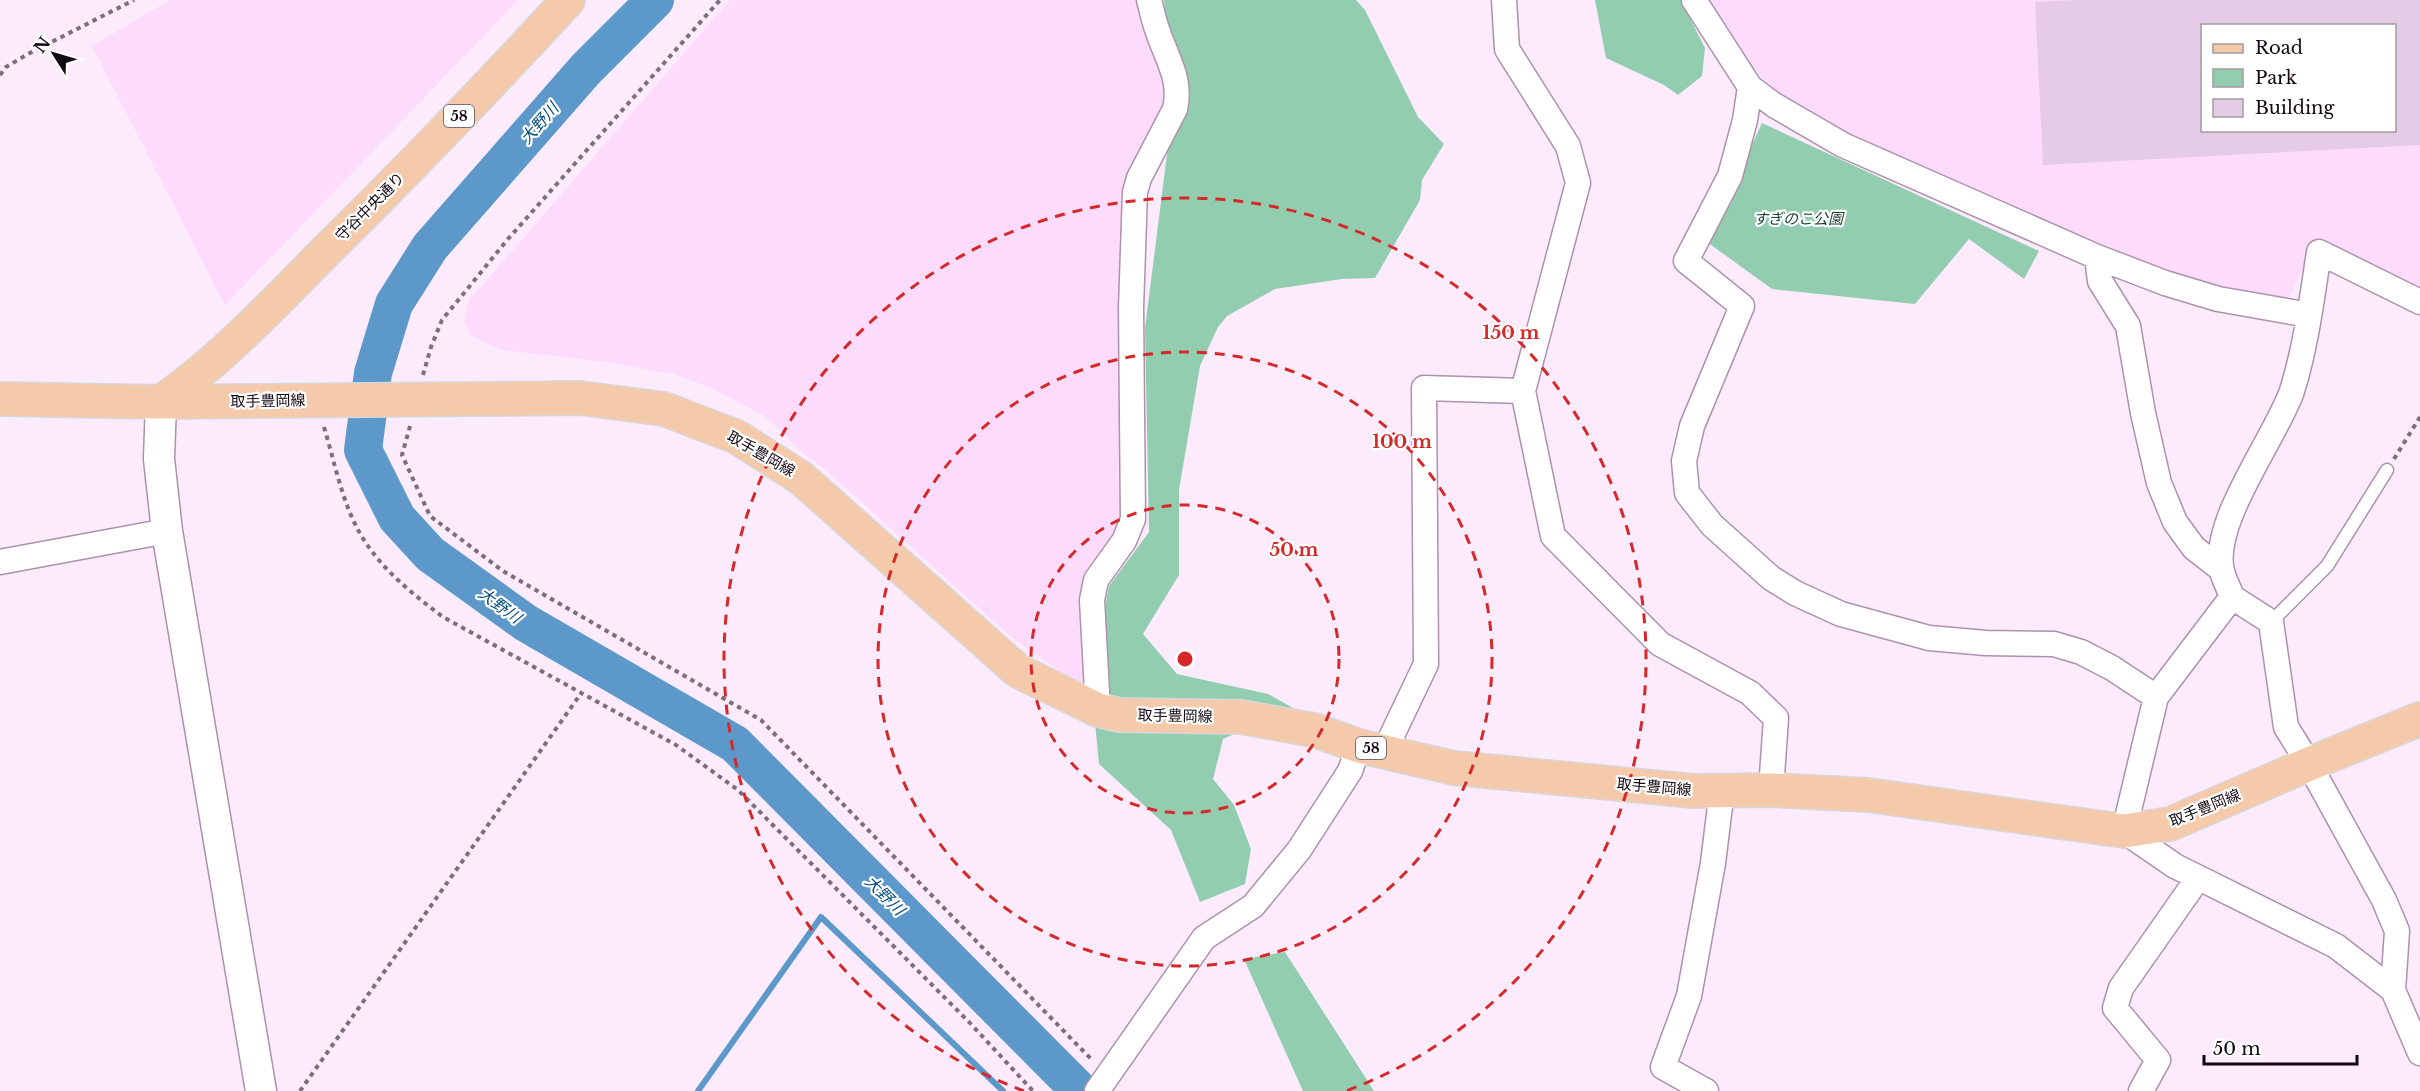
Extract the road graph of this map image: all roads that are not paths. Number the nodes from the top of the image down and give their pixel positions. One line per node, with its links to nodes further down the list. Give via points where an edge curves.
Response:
1 (568, 0): 11 (main road, 守谷中央通り / 58, via 423,155 261,316 204,369)
2 (1149, 0): 19 (street, via 1176,77 1178,97 1135,192 1132,519 1124,541 1096,580 1092,600)
3 (1504, 0): 9 (street, via 1507,50 1568,146 1578,183)
4 (1694, 0): 5 (street)
5 (1750, 87): 6 (street, via 1843,145); 18 (street, via 1730,176 1686,261 1742,306 1692,426 1684,461 1687,493 1712,525 1771,578 1841,614 1929,638 2054,644 2112,668)
6 (2097, 257): 8 (street, via 2218,299); 15 (street, via 2100,280 2128,326 2159,483 2175,522 2188,540)
7 (2420, 302): 8 (street, via 2319,252)
8 (2309, 315): 15 (street, via 2291,392 2229,519)
9 (1523, 391): 21 (street, via 1424,388 1426,664); 24 (street, via 1553,536 1660,644 1750,693 1776,718)
10 (0, 399): 11 (main road, 取手豊岡線 / 58)
11 (161, 402): 13 (street, via 159,459); 19 (main road, 取手豊岡線 / 58, via 579,398 664,410 737,437 801,478 1018,671)
12 (2387, 470): 17 (lane, via 2327,566)
13 (167, 531): 14 (street); 30 (street)
14 (0, 562)
15 (2222, 569): 16 (street)
16 (2232, 597): 17 (street); 18 (street)
17 (2271, 622): 22 (street, via 2286,727)
18 (2156, 697): 25 (street)
19 (1098, 711): 21 (main road, 取手豊岡線 / 58, via 1119,715 1241,717 1314,730)
20 (2420, 719): 22 (main road, 取手豊岡線 / 58)
21 (1372, 748): 23 (main road, 取手豊岡線 / 58, via 1454,768 1693,791); 29 (street, via 1350,771 1299,850 1252,906 1204,938)
22 (2309, 764): 25 (main road, 取手豊岡線 / 58, via 2170,825); 27 (street, via 2397,931)
23 (1722, 790): 24 (main road, 取手豊岡線 / 58); 31 (street, via 1689,996 1663,1067)
24 (1771, 790): 25 (main road, 取手豊岡線 / 58, via 1868,795)
25 (2124, 831): 26 (street)
26 (2198, 878): 27 (street, via 2337,946); 32 (street, via 2121,988 2115,1008 2158,1060)
27 (2393, 990): 28 (street)
28 (2420, 1053)
29 (1102, 1084)
30 (261, 1091)
31 (1706, 1091)
32 (2141, 1091)

